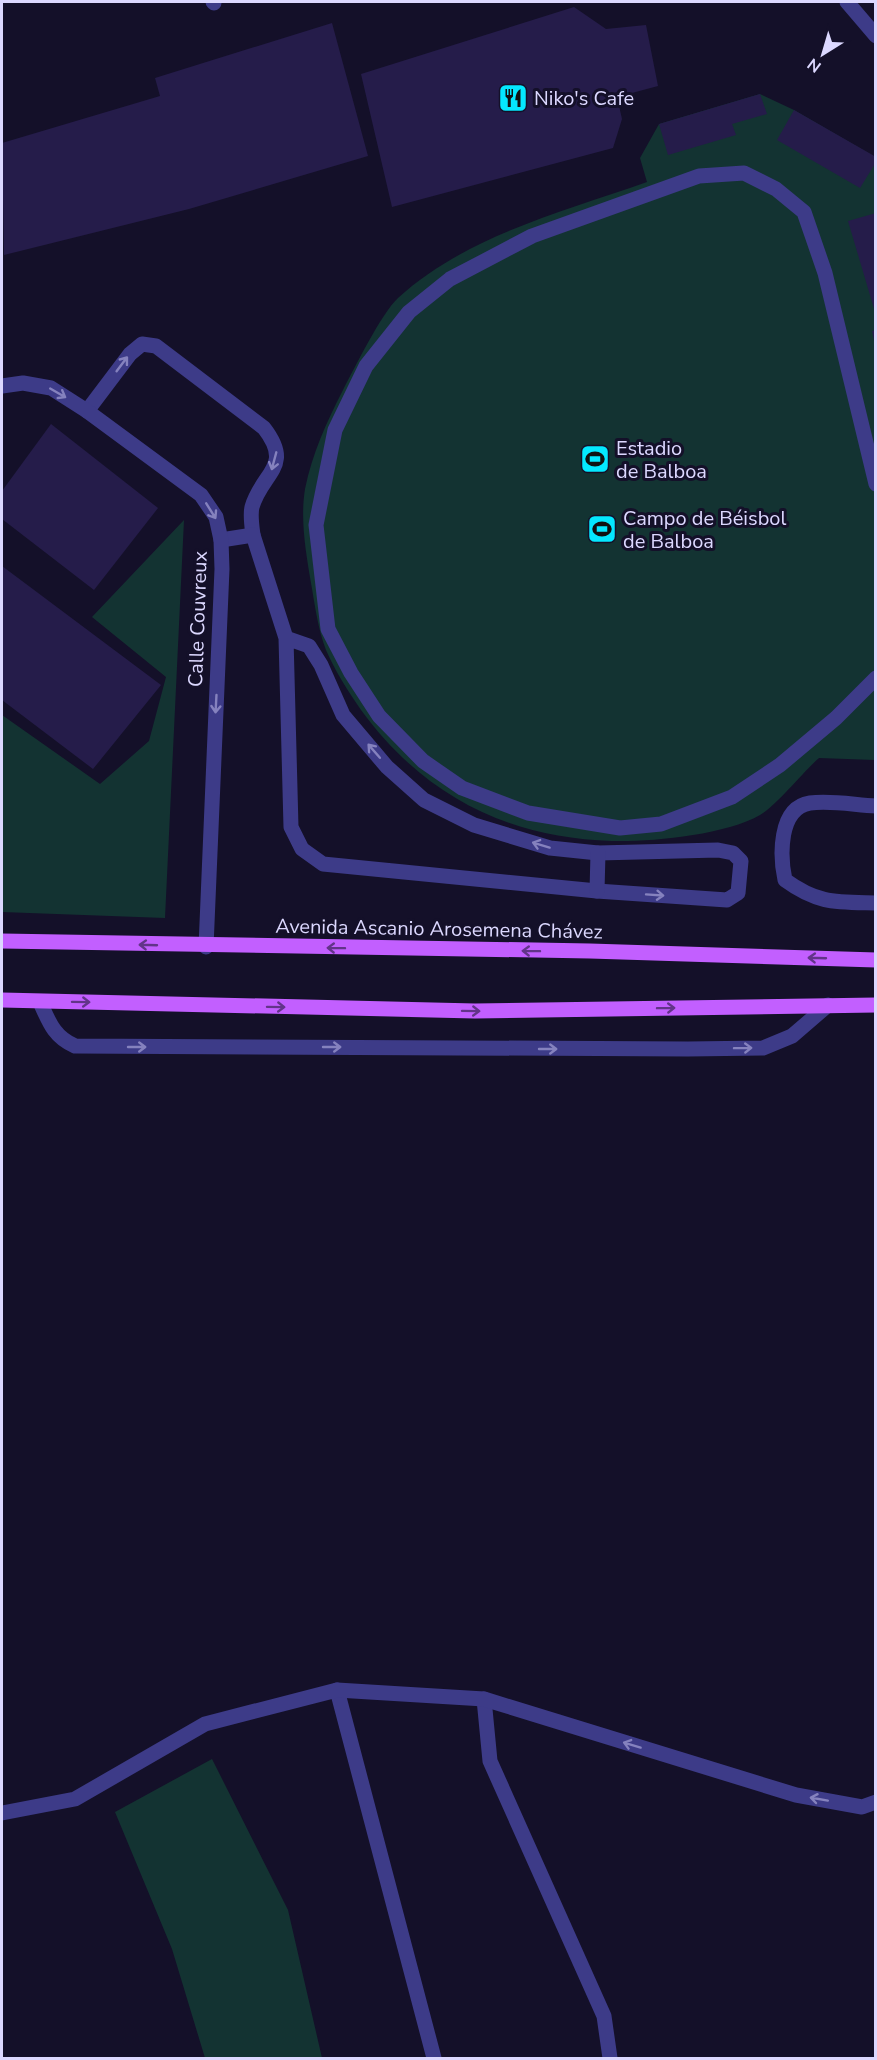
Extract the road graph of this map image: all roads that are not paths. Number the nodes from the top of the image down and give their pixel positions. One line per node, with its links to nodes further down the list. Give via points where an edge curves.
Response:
1 (847, 2): 2 (street)
2 (876, 36)
3 (2, 386): 4 (street, Calle Couvreux, one-way to 4, via 23,383 51,388)
4 (87, 411): 6 (street, one-way to 6, via 130,354 142,344 156,346 264,428 277,444 277,462 251,509); 7 (street, Calle Couvreux, one-way to 7, via 201,495 216,517)
5 (876, 484): 9 (street, via 825,273 804,212 776,189 744,173 699,176 532,236 450,279 409,312 366,366 334,430 316,525 328,629 379,716 423,760 462,788 528,813 620,828 661,824 732,797 780,765)
6 (253, 536): 7 (street); 8 (street)
7 (221, 540): 15 (street, Calle Couvreux, one-way to 15)
8 (286, 638): 11 (street, one-way to 8, via 550,848 474,825 424,800 387,767 343,715 309,646); 12 (street, via 291,827 302,849 323,864)
9 (876, 678)
10 (876, 806): 13 (street, via 808,803 793,813 783,834 782,865 785,880 804,894 831,902)
11 (598, 853): 12 (street); 12 (street, one-way to 11, via 727,900 738,893 741,861 733,853 717,850)
12 (597, 891)
13 (876, 903)
14 (2, 941): 15 (main road, Avenida Ascanio Arosemena Chávez, one-way to 14)
15 (206, 947): 16 (main road, Avenida Ascanio Arosemena Chávez, one-way to 15, via 590,951)
16 (876, 960)
17 (2, 1000): 18 (main road)
18 (40, 1002): 19 (main road, one-way to 19, via 475,1011); 19 (street, one-way to 19, via 53,1031 62,1041 75,1046 216,1047 763,1047 792,1036)
19 (828, 1005): 20 (main road)
20 (876, 1005)
21 (337, 1690): 22 (street); 24 (street, via 206,1724 75,1799); 25 (street)
22 (484, 1699): 23 (street, one-way to 22, via 862,1807 796,1796); 26 (street, via 490,1761 604,2016)
23 (876, 1802)
24 (2, 1814)
25 (434, 2058)
26 (610, 2058)

